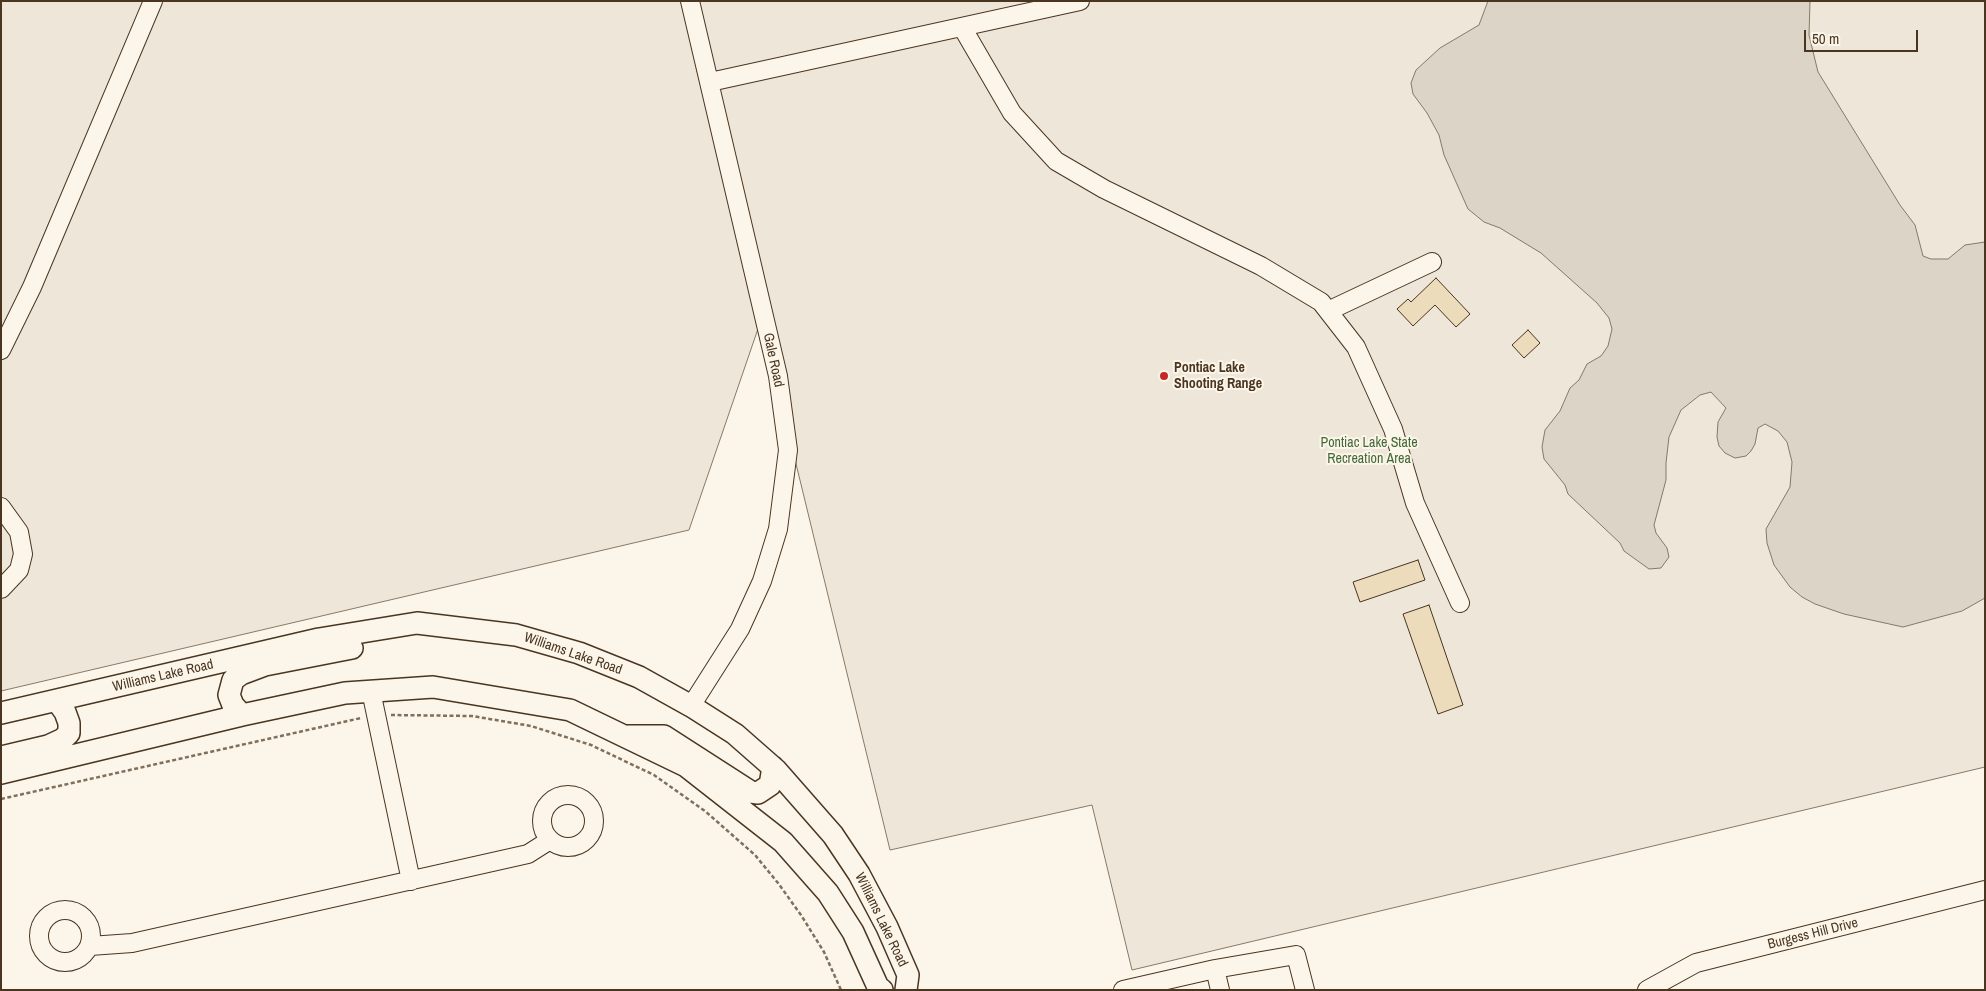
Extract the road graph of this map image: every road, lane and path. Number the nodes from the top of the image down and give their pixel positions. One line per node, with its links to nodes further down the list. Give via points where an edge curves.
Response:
1 (153, 1): 8 (street, via 36,278)
2 (690, 1): 5 (street, Gale Road)
3 (1080, 1): 4 (street)
4 (962, 27): 5 (street); 7 (street, via 1012,113 1056,161 1104,189 1261,266 1321,302)
5 (710, 82): 15 (street, Gale Road, via 778,376 788,450 778,528 762,581 740,629)
6 (1432, 262): 7 (street)
7 (1328, 312): 11 (street, via 1356,346 1393,429 1415,503)
8 (1, 350)
9 (1, 507): 10 (street, via 19,532 23,554 19,570)
10 (1, 589)
11 (1460, 603)
12 (417, 622): 14 (main road, Williams Lake Road, via 319,639); 15 (main road, Williams Lake Road, via 516,635 579,653 639,677); 17 (main road, via 378,643 266,665 241,674 233,680 229,695)
13 (370, 692): 17 (main road, via 345,693); 18 (street); 19 (main road, via 433,687 570,710)
14 (56, 701): 16 (main road, Williams Lake Road); 20 (main road, via 69,723 69,733 63,740)
15 (691, 706): 21 (main road, Williams Lake Road, via 735,734)
16 (1, 713)
17 (242, 714): 22 (main road)
18 (376, 716): 23 (path); 25 (street); 31 (path, via 444,714 499,719 591,744 654,775 705,811 754,855 778,882 824,952)
19 (623, 736): 21 (main road, via 664,736 751,792 758,793 770,785); 28 (main road, via 694,772 782,842)
20 (1, 757)
21 (773, 767): 26 (main road, Williams Lake Road, via 832,835)
22 (1, 773)
23 (1, 799)
24 (550, 840): 25 (street, via 528,854)
25 (411, 880): 29 (street, via 132,943)
26 (864, 884): 28 (main road, via 847,900); 33 (main road, Williams Lake Road, via 908,975)
27 (1985, 890): 37 (street, Burgess Hill Drive, via 1696,963)
28 (833, 901): 32 (main road, via 854,932)
29 (90, 946)
30 (1216, 969): 34 (street); 35 (street); 36 (street, via 1296,955)
31 (841, 990)
32 (882, 990)
33 (906, 990)
34 (1123, 990)
35 (1220, 990)
36 (1305, 990)
37 (1647, 990)

